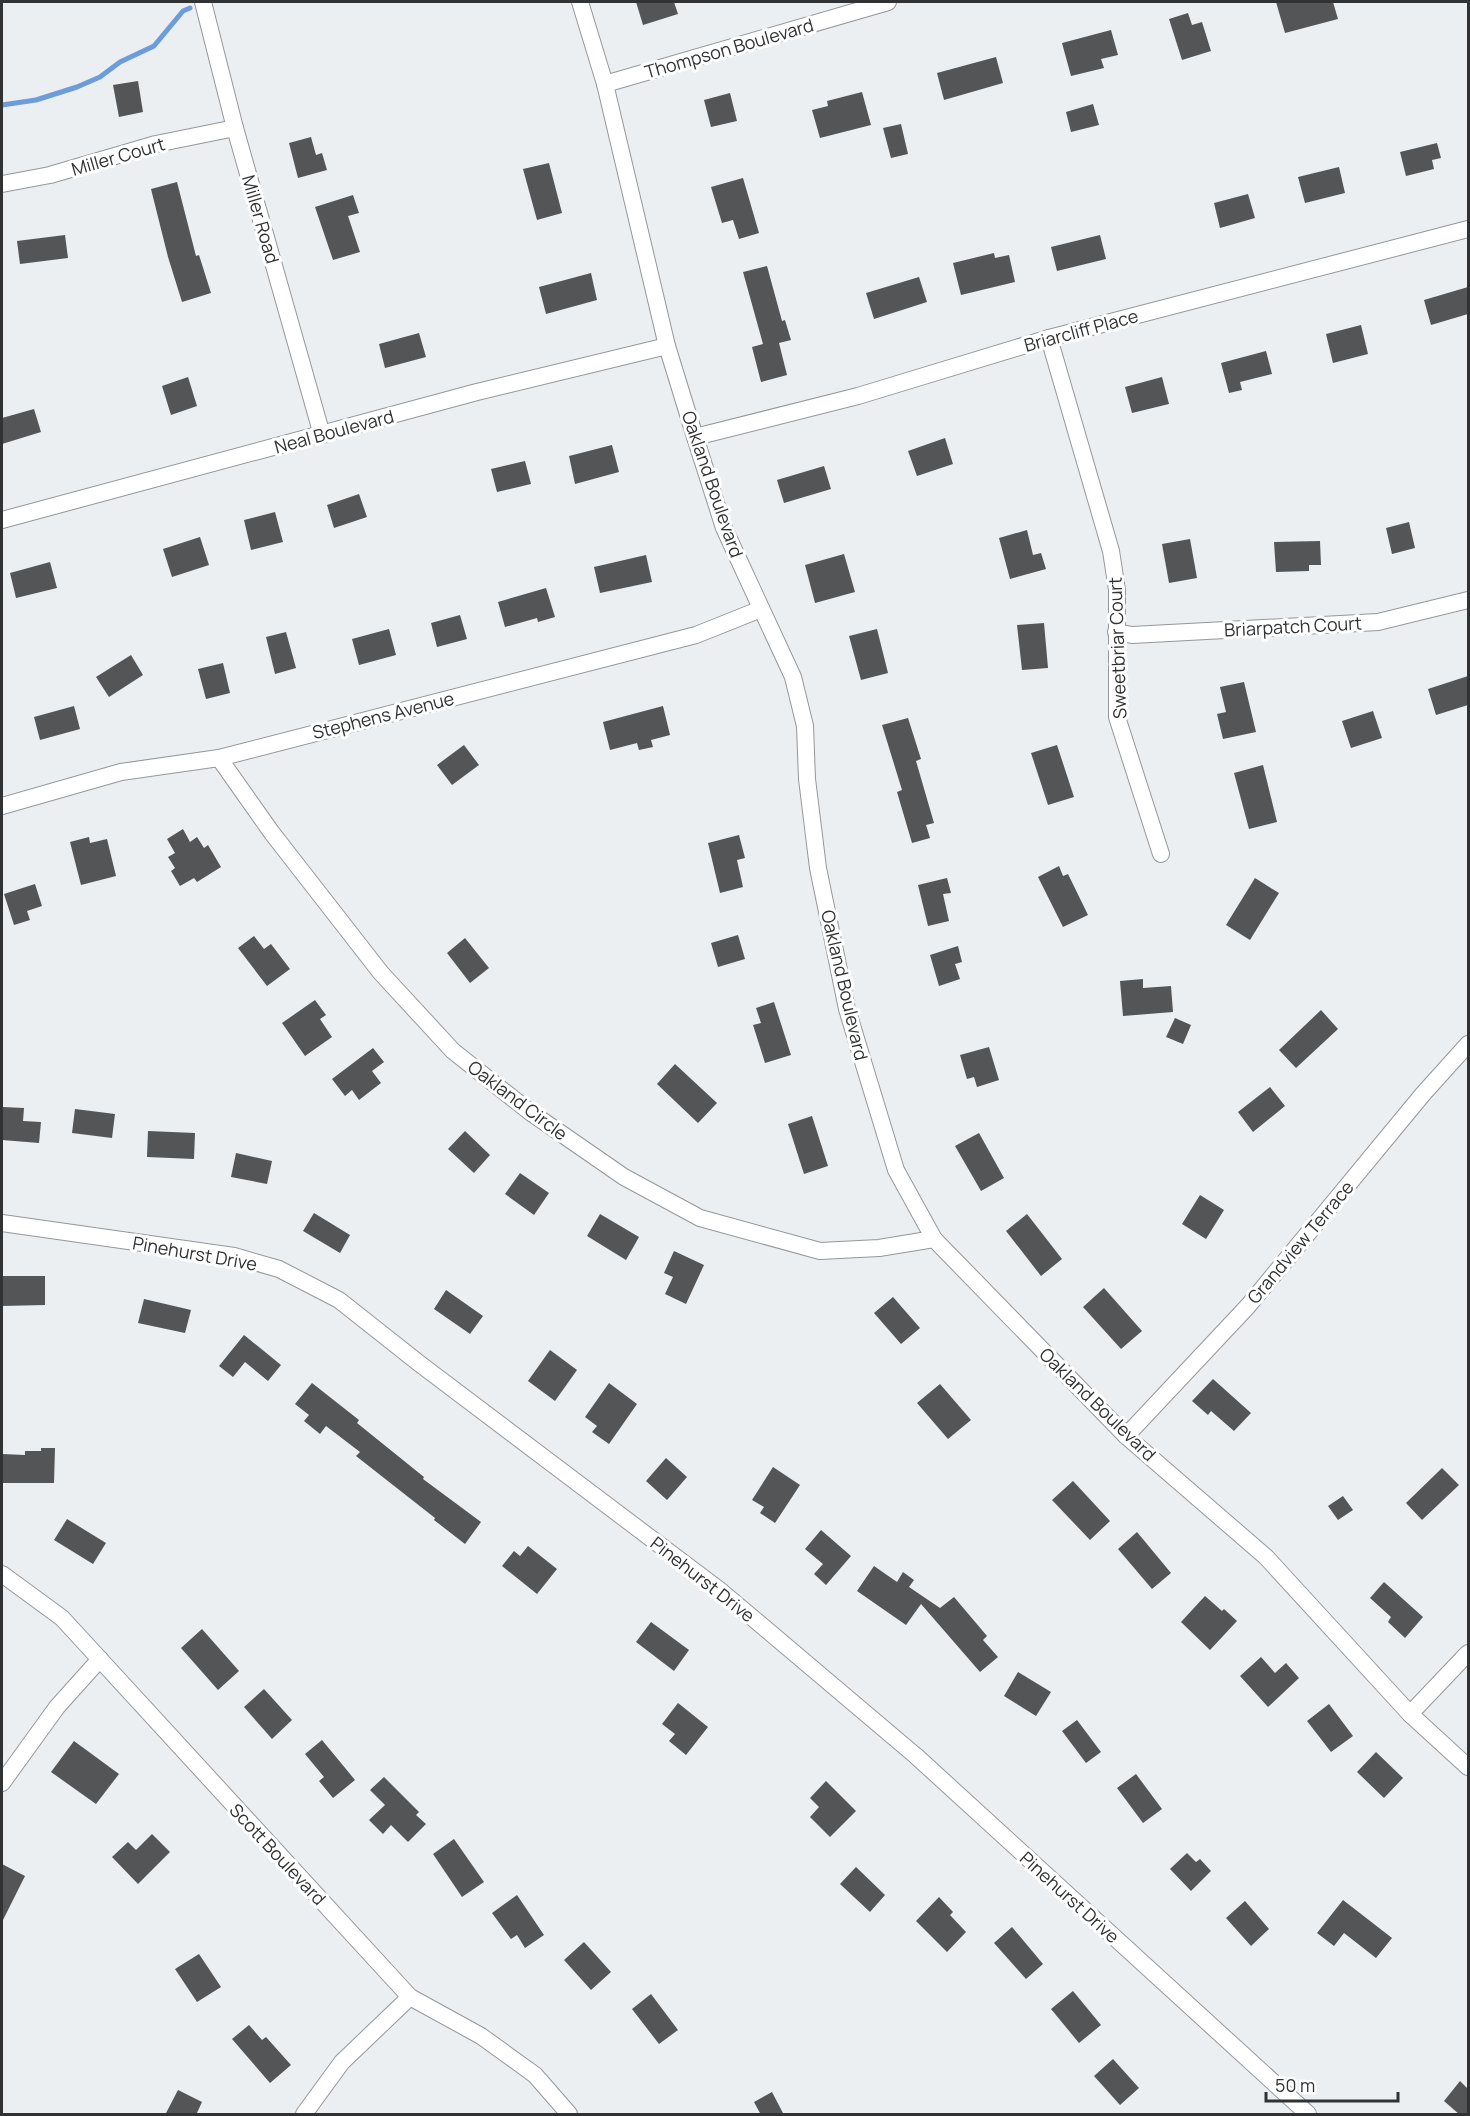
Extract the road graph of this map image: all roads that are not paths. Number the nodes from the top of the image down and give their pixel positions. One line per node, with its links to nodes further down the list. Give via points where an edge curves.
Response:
1 (203, 2): 5 (street, Miller Road)
2 (580, 2): 4 (street, Oakland Boulevard)
3 (888, 2): 4 (street, Thompson Boulevard)
4 (605, 84): 9 (street, Oakland Boulevard)
5 (235, 128): 6 (street, Miller Court); 10 (street, Miller Road)
6 (2, 184)
7 (1468, 230): 8 (street, Briarcliff Place)
8 (1049, 338): 11 (street, Briarcliff Place, via 858,396); 15 (street, Sweetbriar Court, via 1111,551 1117,590)
9 (668, 346): 10 (street, Neal Boulevard, via 477,392); 11 (street, Oakland Boulevard)
10 (322, 435): 12 (street, Neal Boulevard)
11 (694, 437): 14 (street, Oakland Boulevard, via 724,528)
12 (2, 520)
13 (1468, 600): 15 (street, Briarpatch Court, via 1378,622 1132,635)
14 (761, 609): 16 (street, Stephens Avenue, via 696,635); 21 (street, Oakland Boulevard, via 793,677 806,726 807,778 818,868 847,1009 896,1170)
15 (1116, 632): 18 (street, Sweetbriar Court, via 1117,717)
16 (219, 758): 17 (street, Stephens Avenue, via 121,772); 21 (street, Oakland Circle, via 381,973 453,1051 530,1112 624,1177 700,1218 820,1251 879,1248)
17 (2, 806)
18 (1161, 854)
19 (1468, 1044): 22 (street, Grandview Terrace, via 1248,1306)
20 (2, 1223): 32 (street, Pinehurst Drive, via 234,1256 279,1269 339,1300 731,1600 916,1756)
21 (934, 1239): 22 (street, Oakland Boulevard)
22 (1126, 1436): 26 (street, Oakland Boulevard, via 1266,1557)
23 (2, 1574): 25 (street, Scott Boulevard, via 62,1618)
24 (1468, 1653): 26 (street)
25 (100, 1659): 28 (street, via 57,1707); 29 (street, Scott Boulevard)
26 (1410, 1713): 27 (street, Oakland Boulevard)
27 (1468, 1767)
28 (2, 1783)
29 (410, 1996): 30 (street, via 342,2062); 31 (street, Scott Boulevard, via 481,2036 535,2074)
30 (304, 2115)
31 (569, 2115)
32 (1308, 2115)

